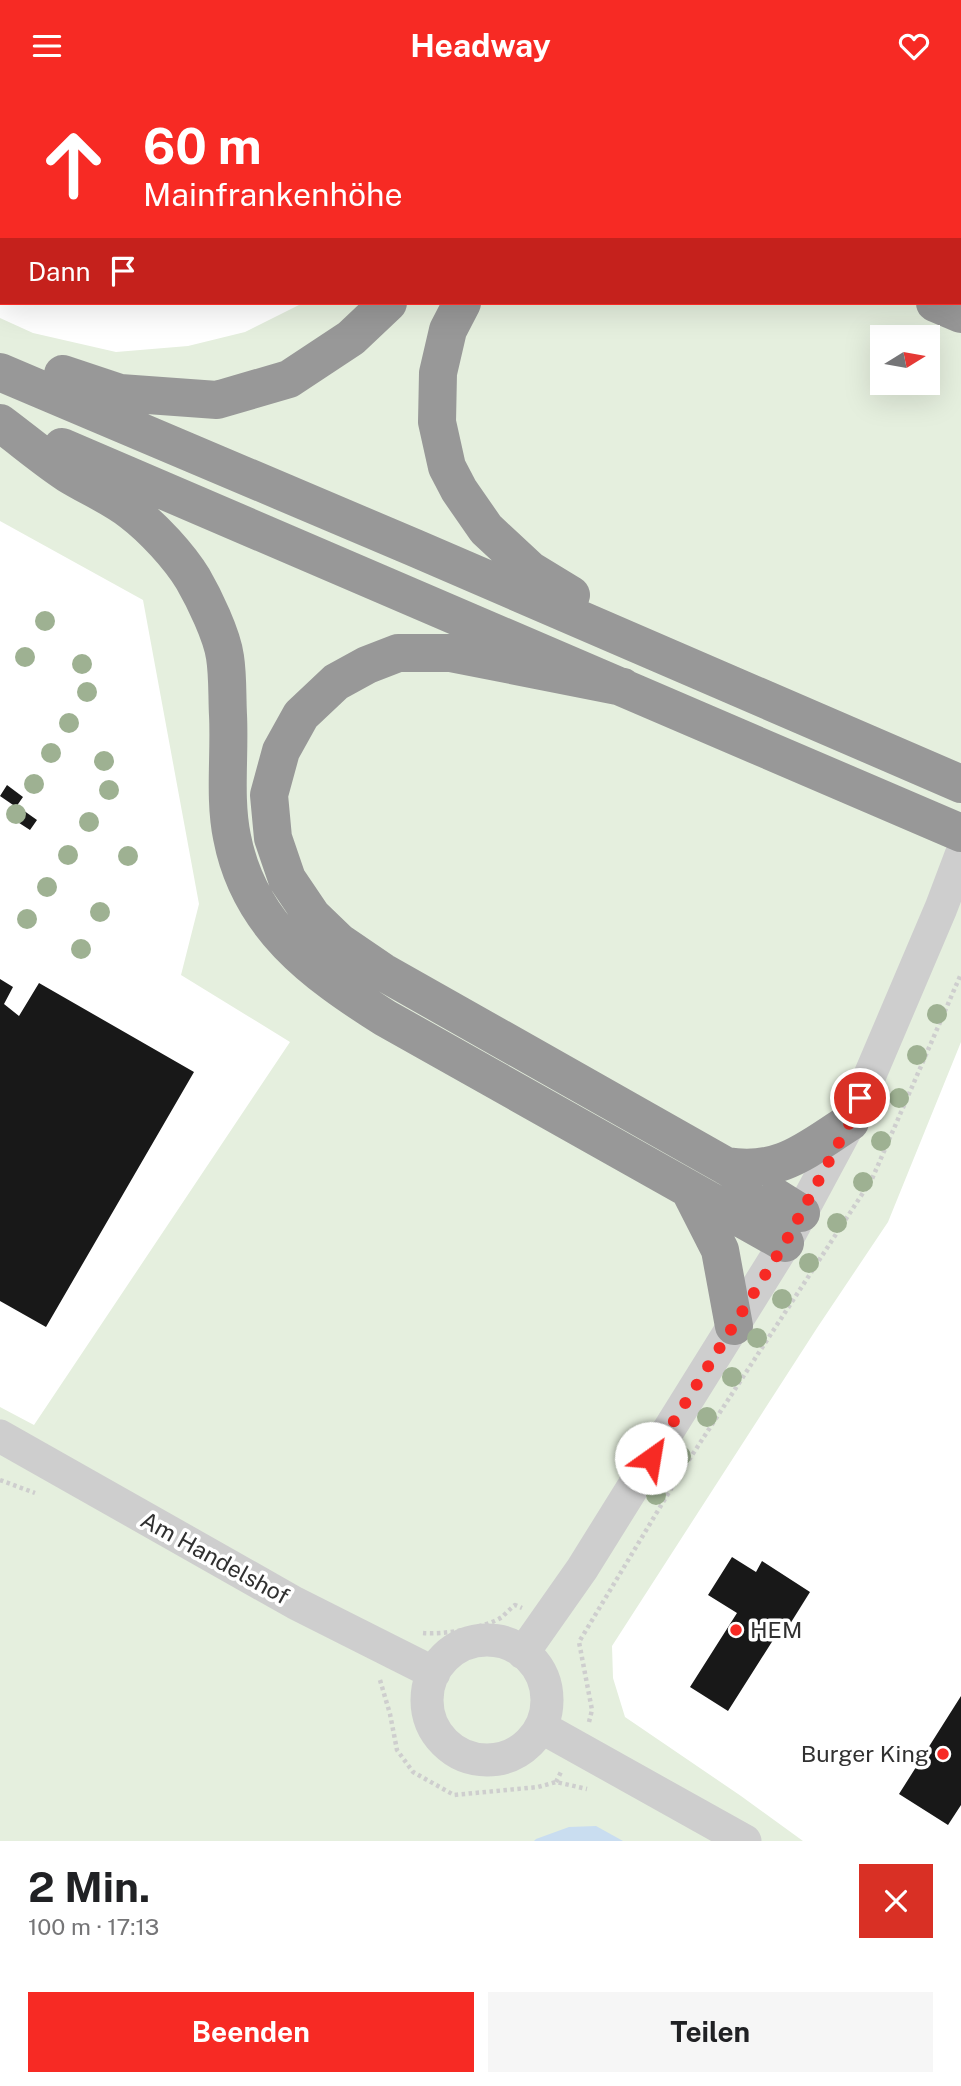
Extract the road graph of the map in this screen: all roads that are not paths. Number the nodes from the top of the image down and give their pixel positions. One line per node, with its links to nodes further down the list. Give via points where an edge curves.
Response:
1 (386, 305): 5 (highway, via 351,338 289,379 217,400 120,393)
2 (461, 305): 8 (highway, via 448,330 438,373 437,422 447,467 458,489 486,529 530,570)
3 (940, 305): 4 (highway)
4 (961, 314)
5 (0, 361)
6 (0, 372): 8 (highway)
7 (0, 422): 9 (highway); 15 (highway, via 67,473 132,512 192,578 225,655 232,836 240,868 253,897 292,949 336,987 385,1018)
8 (677, 661): 10 (highway)
9 (624, 687): 11 (highway); 14 (highway, via 452,653 398,653 367,665 336,682 302,715 281,751 270,795 273,838 287,879 312,916 339,942 383,972)
10 (961, 784)
11 (961, 833)
12 (961, 855): 13 (street)
13 (850, 1122): 14 (highway, via 788,1161 745,1170); 16 (street)
14 (726, 1166): 16 (highway)
15 (689, 1189): 16 (highway); 17 (highway, via 720,1250)
16 (793, 1228): 17 (street)
17 (734, 1326): 19 (street, via 582,1569)
18 (0, 1436): 20 (street, Am Handelshof, via 295,1603)
19 (523, 1653): 20 (street, via 492,1640 474,1642 444,1658); 21 (street, via 536,1664 547,1695)
20 (434, 1673): 21 (street, via 428,1693 429,1714 451,1749 491,1761 511,1756 529,1744)
21 (541, 1727): 22 (street)
22 (745, 1841)

